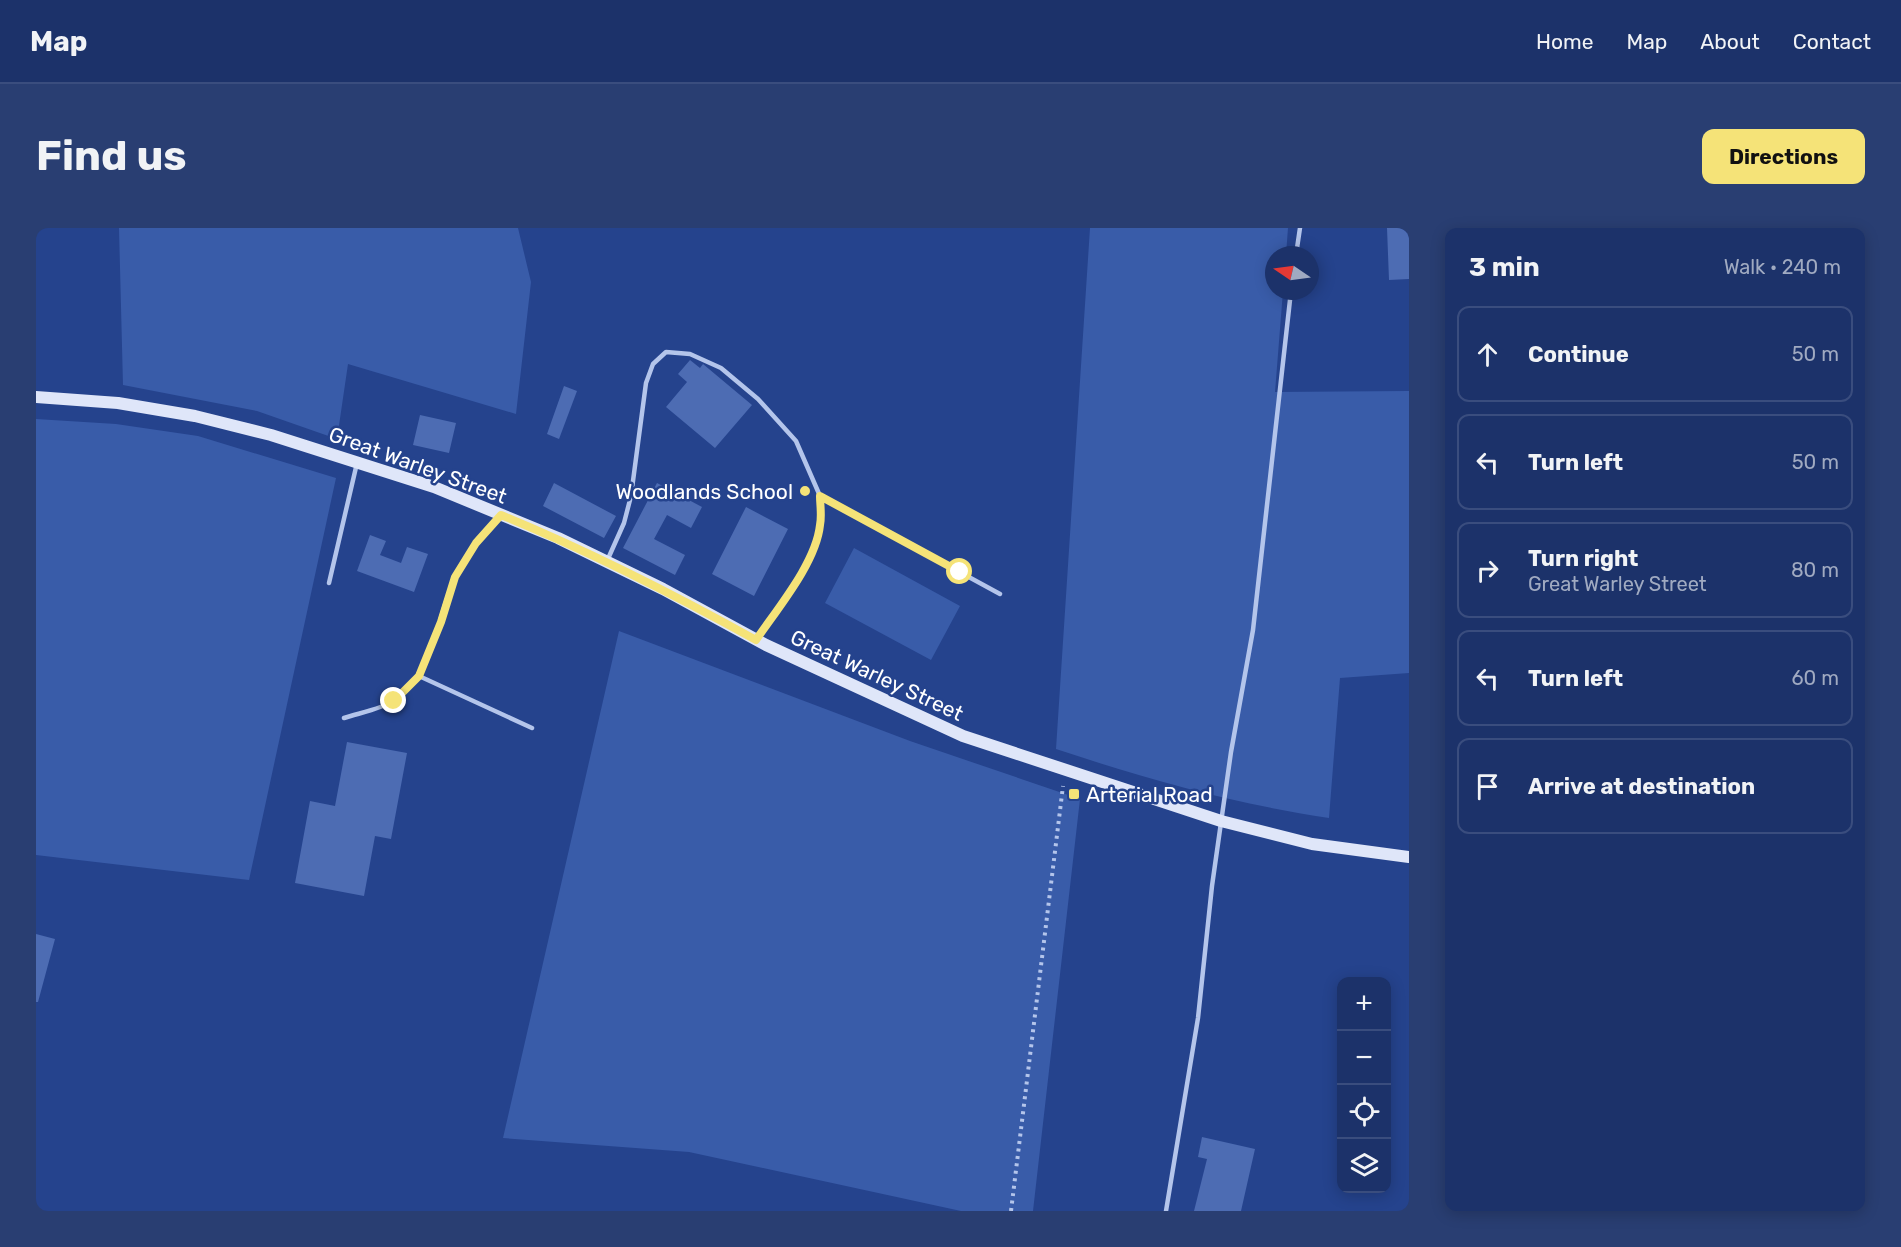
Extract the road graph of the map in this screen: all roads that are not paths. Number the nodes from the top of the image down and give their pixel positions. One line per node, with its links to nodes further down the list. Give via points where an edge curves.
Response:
1 (1300, 228): 2 (lane)
2 (1297, 246)
3 (1290, 300): 15 (lane, via 1253,630)
4 (36, 397): 5 (main road, Great Warley Street, via 118,403 195,416)
5 (357, 463): 7 (main road, Great Warley Street); 9 (lane)
6 (820, 496): 8 (lane, via 796,441 758,399 721,368 690,354 666,352 653,364 646,383 631,496); 10 (lane); 11 (lane, via 820,525 813,550)
7 (501, 515): 8 (main road, Great Warley Street); 12 (lane, via 476,543 455,577)
8 (607, 562): 11 (main road, Great Warley Street)
9 (329, 583)
10 (1000, 594)
11 (756, 640): 15 (main road, Great Warley Street, via 963,736)
12 (419, 676): 13 (lane, via 394,701); 14 (lane)
13 (344, 718)
14 (532, 729)
15 (1221, 821): 16 (main road, Great Warley Street, via 1312,844); 17 (lane, via 1198,1018)
16 (1409, 857)
17 (1166, 1211)

